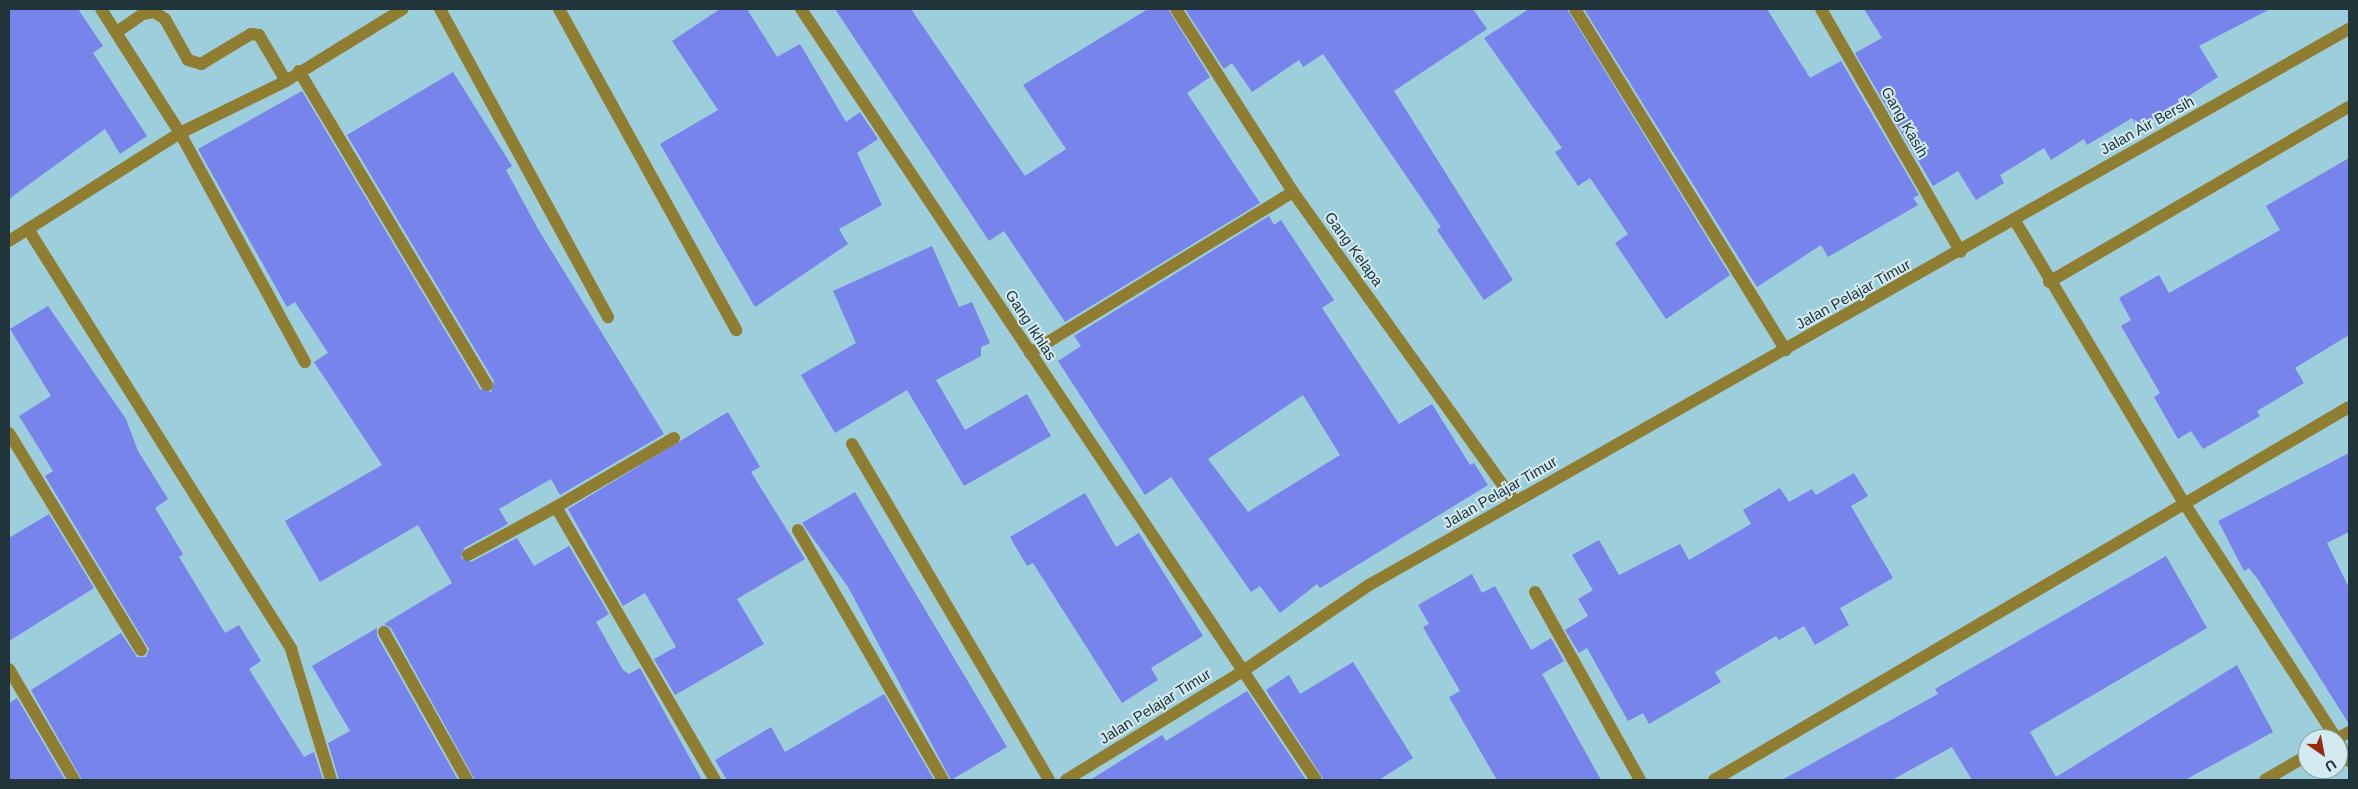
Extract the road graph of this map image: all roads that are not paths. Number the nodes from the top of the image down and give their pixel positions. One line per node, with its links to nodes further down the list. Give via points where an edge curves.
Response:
1 (101, 9): 10 (street)
2 (404, 9): 11 (street)
3 (440, 9): 21 (street)
4 (559, 9): 22 (street)
5 (801, 9): 24 (street, Gang Ikhlas, via 906,160)
6 (1176, 9): 15 (street, Gang Kelapa)
7 (1575, 9): 23 (street)
8 (1821, 9): 19 (street, Gang Kasih)
9 (2349, 29): 16 (street, Jalan Air Bersih)
10 (117, 32): 12 (street, via 143,14 154,12 165,18 188,60 201,64 251,34 259,35); 14 (street)
11 (299, 71): 12 (street); 26 (street)
12 (286, 81): 14 (street)
13 (2349, 107): 20 (street)
14 (180, 134): 17 (street); 25 (street)
15 (1293, 192): 24 (street); 31 (street, Gang Kelapa)
16 (2014, 219): 19 (street, Jalan Air Bersih); 20 (street)
17 (28, 229): 18 (street); 44 (street, via 291,649)
18 (9, 241)
19 (1961, 252): 23 (street, Jalan Pelajar Timur)
20 (2049, 282): 32 (street)
21 (608, 317)
22 (736, 330)
23 (1786, 350): 31 (street, Jalan Pelajar Timur)
24 (1030, 353): 40 (street, Gang Ikhlas)
25 (305, 362)
26 (487, 385)
27 (2349, 407): 32 (street)
28 (9, 433): 38 (street)
29 (674, 438): 33 (street)
30 (852, 444): 48 (street)
31 (1515, 502): 40 (street, Jalan Pelajar Timur, via 1369,586)
32 (2186, 506): 41 (street); 52 (street)
33 (556, 507): 35 (street); 46 (street)
34 (798, 530): 47 (street)
35 (468, 555)
36 (1535, 592): 51 (street)
37 (384, 632): 45 (street)
38 (141, 650)
39 (9, 670): 43 (street)
40 (1243, 671): 49 (street, Jalan Pelajar Timur); 50 (street, Gang Ikhlas)
41 (2330, 729)
42 (2298, 761): 53 (street)
43 (74, 780)
44 (331, 780)
45 (467, 780)
46 (715, 780)
47 (943, 780)
48 (1049, 780)
49 (1066, 780)
50 (1316, 780)
51 (1640, 780)
52 (1714, 780)
53 (2265, 780)

